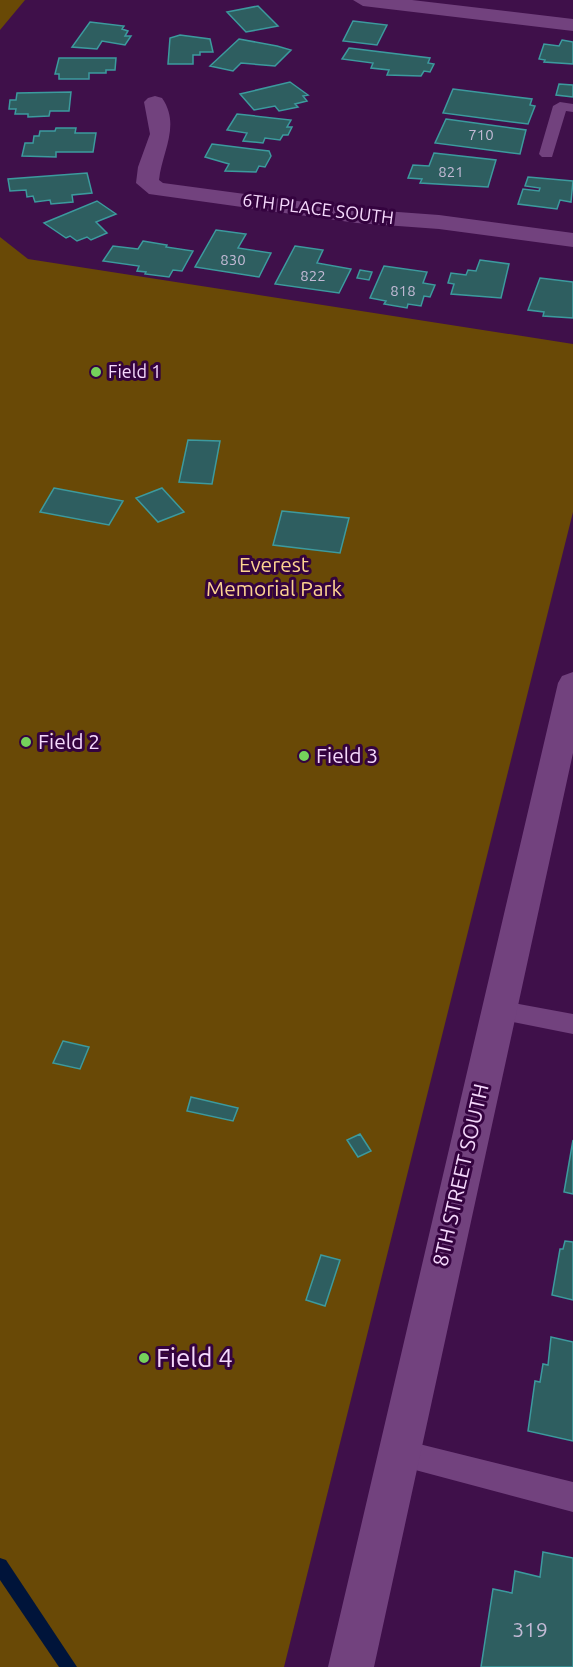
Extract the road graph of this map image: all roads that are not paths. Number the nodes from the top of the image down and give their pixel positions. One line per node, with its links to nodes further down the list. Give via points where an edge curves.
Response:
1 (363, 0): 2 (street)
2 (573, 25)
3 (155, 102): 6 (street, 6TH PLACE SOUTH, via 161,134 147,183 157,189)
4 (573, 108): 5 (lane, via 560,106)
5 (547, 154)
6 (573, 240)
7 (573, 683): 8 (street, 8TH STREET SOUTH)
8 (497, 1010): 9 (lane); 10 (street, 8TH STREET SOUTH)
9 (573, 1024)
10 (399, 1453): 11 (lane); 12 (street, 8TH STREET SOUTH)
11 (573, 1497)
12 (351, 1667)

